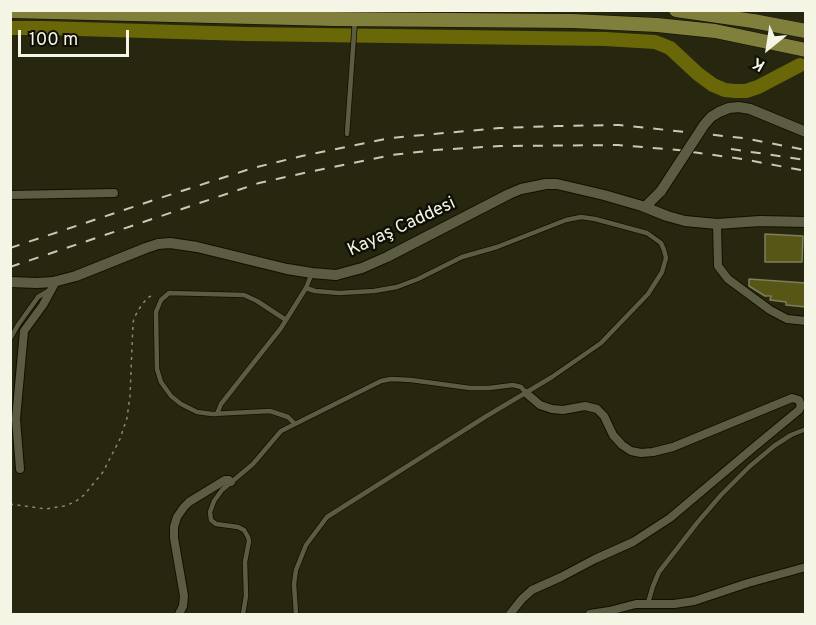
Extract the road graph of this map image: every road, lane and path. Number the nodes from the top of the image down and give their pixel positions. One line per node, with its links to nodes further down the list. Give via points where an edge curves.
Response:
1 (10, 10): 4 (highway)
2 (676, 10): 5 (highway)
3 (724, 10): 5 (street)
4 (331, 15): 6 (highway)
5 (753, 21): 7 (highway)
6 (355, 24): 8 (highway, via 573,21 657,25 715,31); 10 (lane)
7 (804, 29)
8 (806, 50)
9 (806, 132): 13 (street, bridge, via 750,109 739,107 719,112 704,125 661,191)
10 (347, 134)
11 (114, 193): 12 (street)
12 (10, 195)
13 (645, 207): 15 (street, Kayaş Caddesi, via 685,221); 16 (street, Kayaş Caddesi, via 557,184 537,185 493,201 362,268 336,275)
14 (806, 222): 15 (street, Kayaş Caddesi)
15 (717, 224): 22 (street, via 718,266 728,279 770,310 787,319)
16 (312, 273): 18 (street, Kayaş Caddesi, via 170,243 146,248); 19 (lane)
17 (10, 282): 18 (street, Kayaş Caddesi)
18 (53, 286): 23 (lane, via 38,297); 28 (street, via 24,331 16,419)
19 (306, 288): 21 (lane); 24 (lane, via 339,293 397,287 462,257 573,218 595,219 647,232 665,253 664,268 648,294 601,343)
20 (161, 300): 21 (lane, via 169,293 244,295); 25 (lane, via 156,312 157,369 161,382 171,396 187,407); 30 (path, via 147,298 134,318 127,418 112,458 98,480 80,498 64,506 46,509)
21 (286, 320): 25 (lane)
22 (806, 321)
23 (10, 339)
24 (526, 393): 26 (lane, via 513,385 470,388 391,379); 35 (lane, via 327,517 306,545 296,570); 36 (street, via 552,409 593,407 604,416 624,447 640,453 684,443 792,398 799,400 801,406 670,518 633,542 532,590)
25 (217, 414): 26 (lane, via 270,411)
26 (295, 424): 29 (lane, via 278,434)
27 (806, 429): 32 (lane, via 774,446 714,502 659,572)
28 (20, 469)
29 (231, 482): 33 (street, via 225,480 189,502 177,517 174,538 184,596); 34 (lane, via 217,495 210,514 216,524 238,527 248,537)
30 (10, 504)
31 (806, 567): 32 (street, via 694,601)
32 (648, 604): 37 (street)
33 (179, 615)
34 (243, 615)
35 (296, 615)
36 (510, 615)
37 (590, 615)

